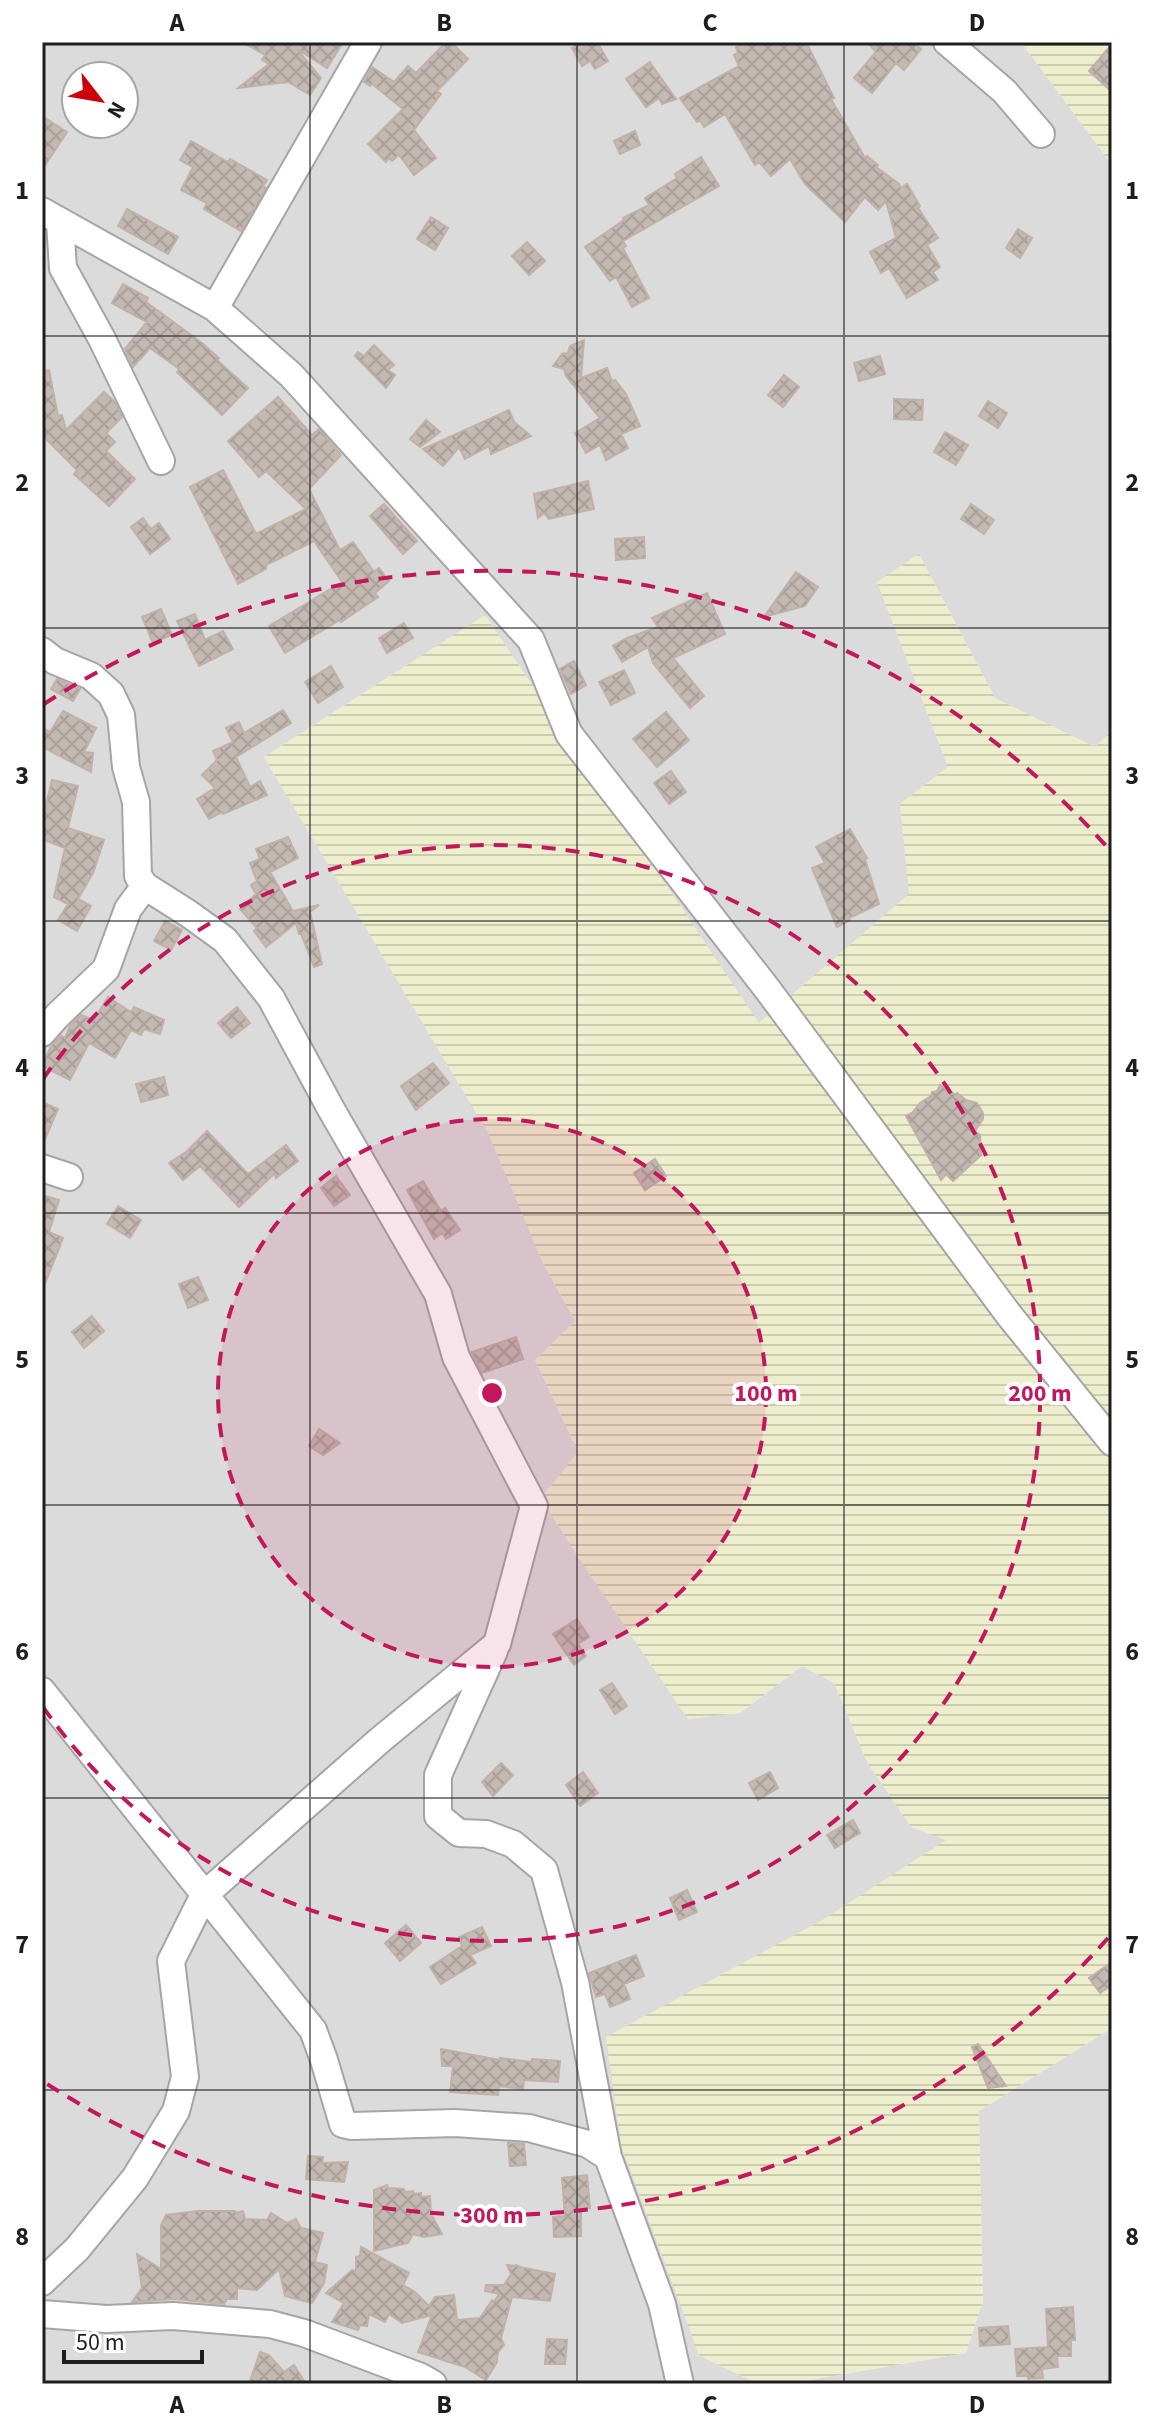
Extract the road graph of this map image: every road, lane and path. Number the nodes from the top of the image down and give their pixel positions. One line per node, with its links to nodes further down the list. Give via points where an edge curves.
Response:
1 (368, 42): 5 (street)
2 (947, 42): 3 (street, via 1004,91)
3 (1041, 134)
4 (47, 214): 5 (street); 6 (street, via 63,268)
5 (215, 308): 12 (street, via 291,375 531,640 569,734 768,990 1009,1315)
6 (161, 461)
7 (46, 663): 8 (street, via 91,676 111,694 121,715 136,802 138,876)
8 (145, 886): 9 (street, via 128,909 106,969); 13 (street, via 225,940 271,998 438,1294 456,1357 534,1506)
9 (42, 1033)
10 (42, 1168): 11 (street)
11 (69, 1177)
12 (1112, 1442)
13 (497, 1644): 15 (street); 16 (street, via 438,1775 438,1816 459,1833 486,1834 513,1844 544,1870 575,1982)
14 (42, 1691): 15 (street)
15 (204, 1895): 16 (street, via 313,2030 343,2124 529,2128 588,2144); 17 (street, via 171,1961 185,2077 176,2111 135,2178 77,2249)
16 (608, 2157): 20 (street, via 662,2304)
17 (42, 2282)
18 (42, 2314): 19 (street, via 270,2324)
19 (433, 2384)
20 (680, 2384)

